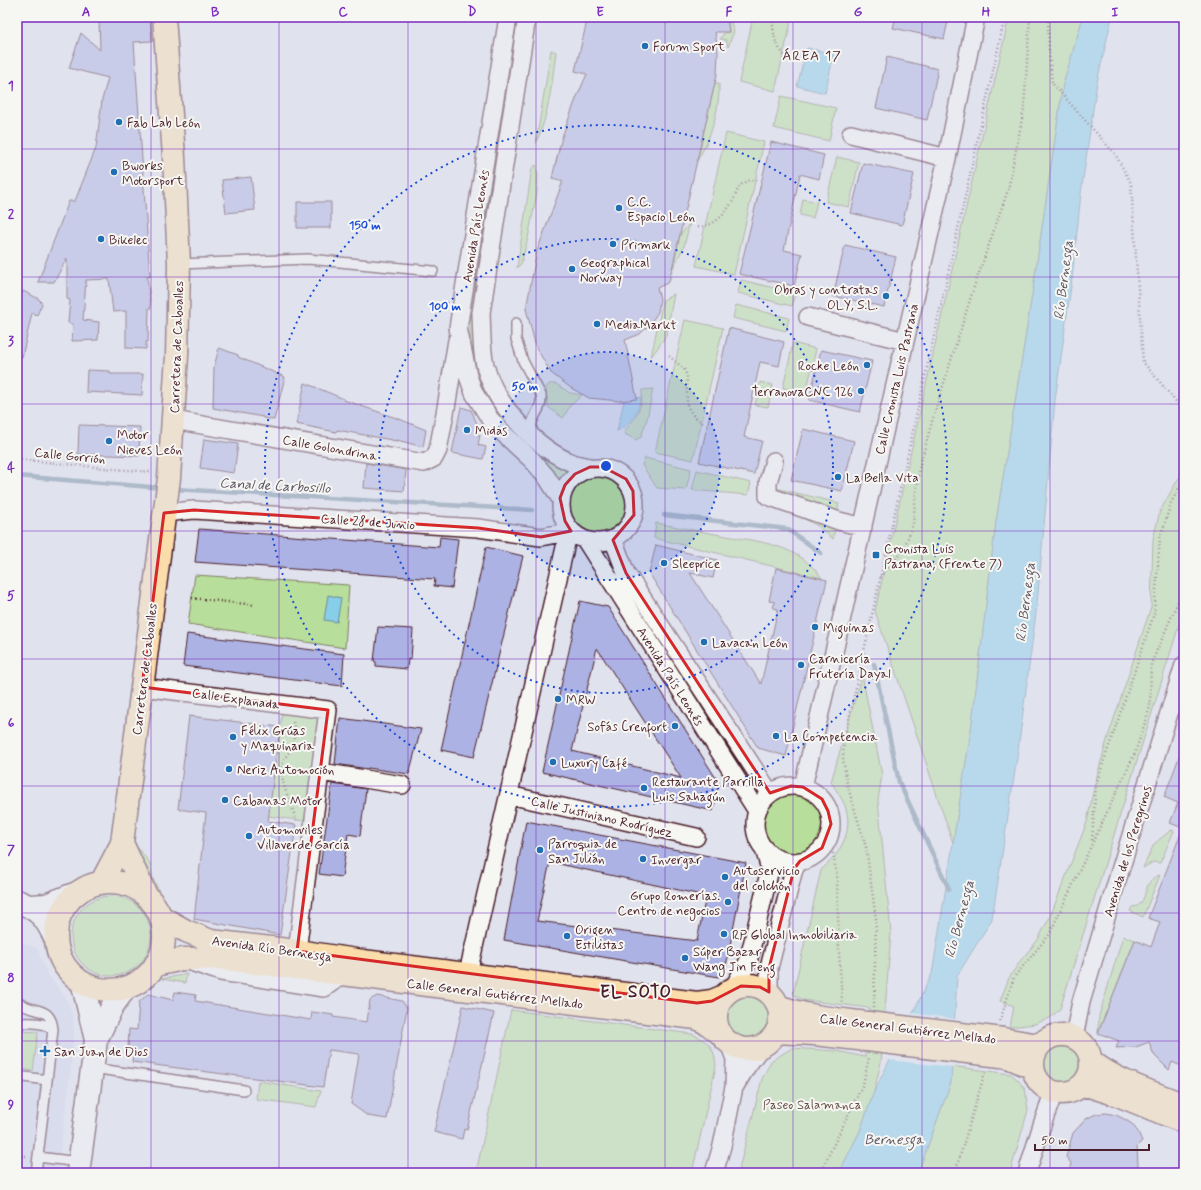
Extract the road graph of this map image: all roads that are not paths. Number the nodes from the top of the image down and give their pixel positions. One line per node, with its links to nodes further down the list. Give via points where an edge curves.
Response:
1 (164, 17): 7 (main road, Carretera de Caboalles)
2 (508, 17): 11 (street, Avenida País Leonés)
3 (527, 17): 16 (street, Avenida País Leonés, via 481,313 484,358 489,378 510,414)
4 (976, 17): 6 (street, Calle Cronista Luis Pastrana)
5 (851, 134): 6 (street)
6 (946, 158): 12 (street, Calle Cronista Luis Pastrana)
7 (179, 264): 8 (lane, via 308,259); 15 (main road, Carretera de Caboalles)
8 (433, 271)
9 (808, 317): 12 (street)
10 (516, 323): 16 (lane, via 516,339 523,361 542,400 532,421)
11 (458, 328): 13 (street, Avenida País Leonés); 14 (street, Calle Golondrina)
12 (905, 341): 21 (street, Calle Cronista Luis Pastrana)
13 (474, 393): 14 (street, via 466,391 456,396); 19 (street, Avenida País Leonés, via 490,419 532,460)
14 (446, 408): 15 (street, Calle Golondrina, via 438,450 434,458 424,463)
15 (173, 420): 20 (main road, Carretera de Caboalles)
16 (533, 438): 18 (street, Avenida País Leonés, via 574,463)
17 (774, 461): 21 (street, via 768,482 768,496)
18 (590, 467): 19 (street, via 570,479); 23 (street, via 603,467 616,472 626,479 633,491 634,516 626,528)
19 (560, 498): 22 (street, via 560,510)
20 (165, 507): 22 (street, Calle 28 de Junio, via 478,528 541,537); 26 (main road, Carretera de Caboalles)
21 (863, 527): 29 (street, Calle Cronista Luis Pastrana)
22 (571, 531): 24 (street); 31 (street, via 566,543)
23 (613, 539): 24 (street, via 604,542); 30 (street, Avenida País Leonés, via 626,573)
24 (586, 541): 32 (street, Avenida País Leonés)
25 (1184, 665): 56 (street, Avenida de los Peregrinos, via 1081,1002)
26 (142, 686): 27 (street, Calle Explanada, via 328,710); 34 (main road, Carretera de Caboalles)
27 (320, 772): 28 (street); 43 (street)
28 (402, 785)
29 (803, 787): 30 (street, via 791,786); 36 (street, via 822,799 831,824 822,848)
30 (770, 793): 32 (street)
31 (509, 795): 33 (street, Calle Justiniano Rodríguez); 46 (street)
32 (757, 811): 35 (street, via 757,837)
33 (696, 837)
34 (122, 843): 37 (main road, Carretera de Caboalles); 39 (main road)
35 (764, 848): 36 (street, via 774,857 786,861); 49 (street, via 770,869 748,962)
36 (800, 861): 50 (street, via 794,869 769,968)
37 (101, 883): 38 (main road, via 88,886); 39 (main road, via 131,886)
38 (77, 893): 40 (main road, via 46,905); 42 (main road, via 65,906 58,922)
39 (146, 895): 41 (main road)
40 (24, 903): 42 (main road, via 41,914)
41 (161, 917): 43 (main road, Avenida Río Bernesga, via 211,941); 44 (main road, via 165,938 163,952)
42 (56, 940): 47 (main road, via 60,956 70,973)
43 (297, 951): 45 (main road, Avenida Río Bernesga)
44 (155, 965): 45 (main road, Avenida Río Bernesga, via 183,959 218,958); 48 (main road, via 147,975)
45 (355, 970): 46 (main road, Calle General Gutiérrez Mellado); 57 (main road, Calle General Gutiérrez Mellado, via 696,1018)
46 (468, 973): 49 (main road, Calle General Gutiérrez Mellado, via 697,1003 712,1001)
47 (83, 984): 48 (main road, via 110,991); 58 (main road)
48 (124, 989): 58 (main road)
49 (728, 993): 50 (main road, via 741,986 751,985 760,987); 57 (main road, via 719,1004 716,1014 717,1025)
50 (774, 999): 54 (main road, via 780,1022); 55 (main road, Calle General Gutiérrez Mellado, via 789,1010)
51 (17, 1001): 53 (lane, via 46,1014 52,1021)
52 (17, 1023): 53 (lane, via 44,1024)
53 (52, 1030): 66 (lane)
54 (777, 1032): 55 (main road, Calle General Gutiérrez Mellado); 61 (main road)
55 (869, 1032): 60 (main road, Calle General Gutiérrez Mellado, bridge)
56 (1074, 1037): 59 (main road, via 1055,1035); 62 (main road, via 1083,1043)
57 (726, 1039): 61 (main road, via 739,1048); 68 (street, via 734,1059)
58 (96, 1040): 63 (main road)
59 (1039, 1045): 60 (main road, Calle General Gutiérrez Mellado); 64 (main road, via 1032,1060)
60 (997, 1046): 64 (main road, Calle General Gutiérrez Mellado, via 1008,1057)
61 (761, 1047): 68 (street)
62 (1090, 1061): 67 (main road, via 1090,1071); 71 (main road, via 1125,1080)
63 (92, 1068): 69 (lane); 74 (main road)
64 (1033, 1068): 70 (main road, via 1040,1083)
65 (17, 1076): 66 (lane)
66 (47, 1080): 73 (lane)
67 (1083, 1084): 70 (main road, via 1076,1089); 72 (main road, via 1118,1095)
68 (734, 1088): 76 (street)
69 (244, 1090)
70 (1054, 1092): 77 (street)
71 (1184, 1105)
72 (1184, 1122)
73 (38, 1157): 74 (lane); 75 (lane)
74 (78, 1167)
75 (36, 1173)
76 (714, 1173)
77 (1027, 1173)

